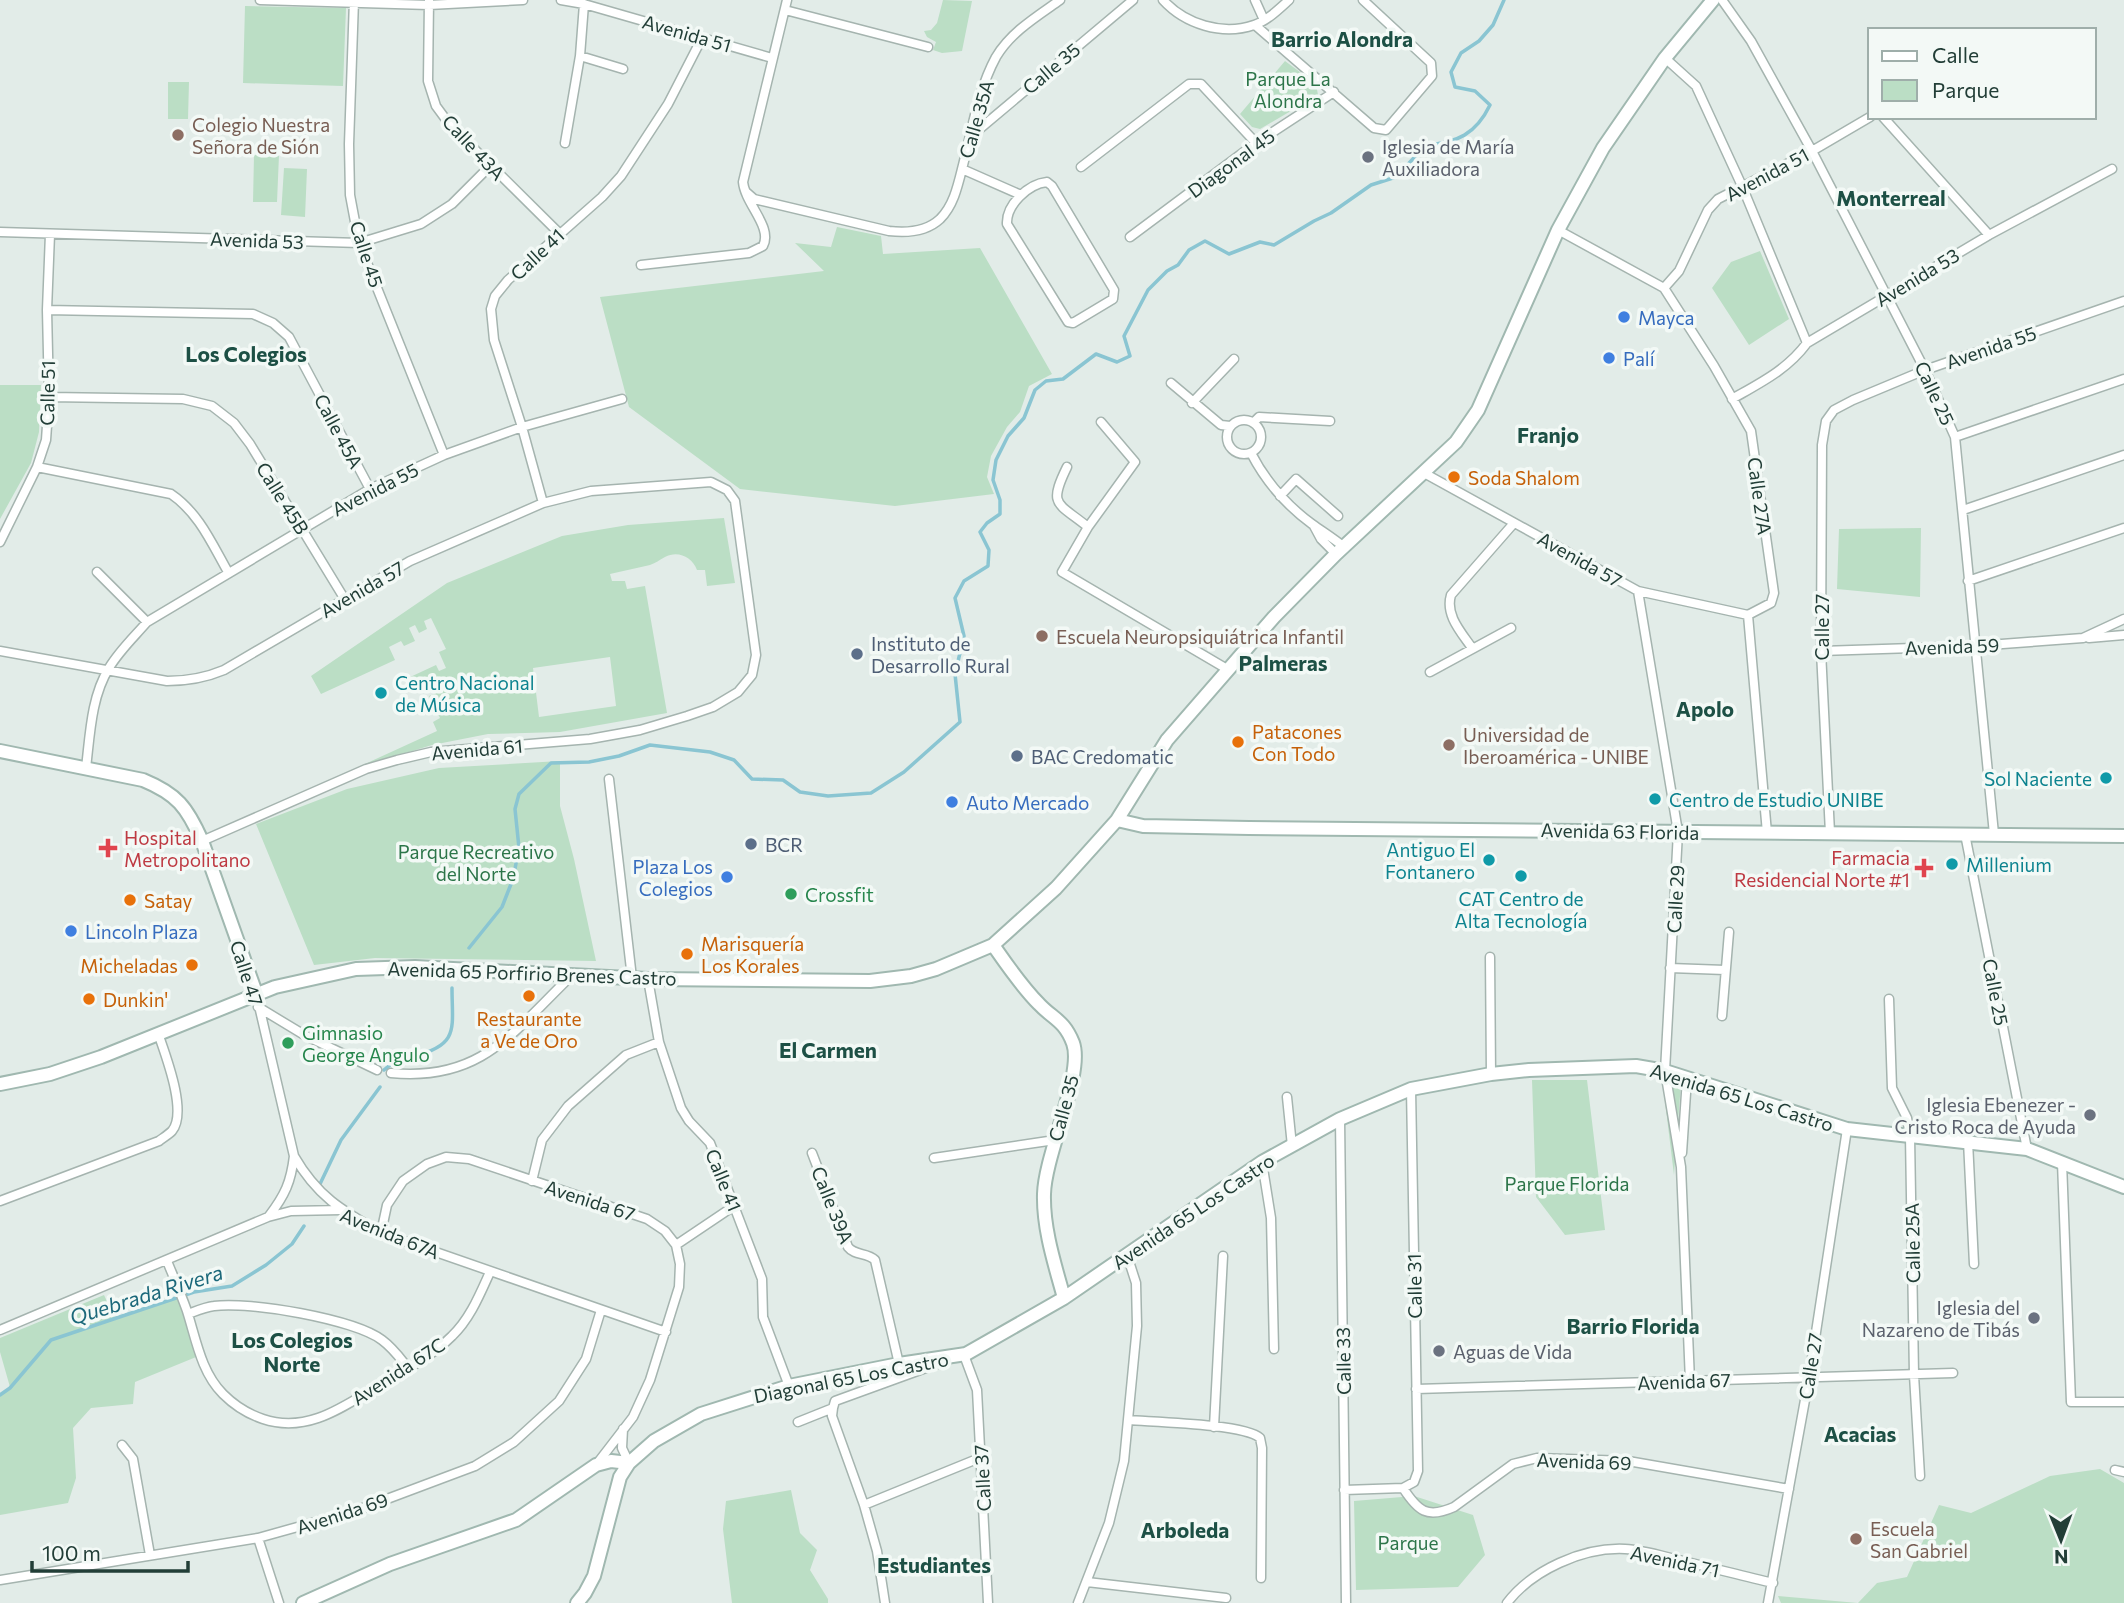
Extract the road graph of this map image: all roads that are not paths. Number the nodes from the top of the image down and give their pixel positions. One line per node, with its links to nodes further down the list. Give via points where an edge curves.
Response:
1 (260, 0): 14 (street)
2 (523, 0): 13 (street)
3 (561, 0): 16 (street, Avenida 51)
4 (787, 0): 17 (street)
5 (1060, 0): 29 (street, Calle 35A, via 1004,43 980,96)
6 (1132, 0): 29 (street, Calle 35)
7 (1163, 0): 19 (street, via 1172,10 1208,27 1232,30)
8 (1255, 0): 18 (street)
9 (1289, 0): 18 (street)
10 (1363, 0): 26 (street, via 1431,63 1432,76 1386,130 1380,131)
11 (1713, 0): 24 (main road, Avenida 65 Porfirio Brenes Castro)
12 (1722, 0): 32 (street, Calle 25, via 1751,41)
13 (500, 1): 15 (street)
14 (354, 2): 15 (street); 46 (street, Calle 45, via 350,195)
15 (429, 3): 33 (street, Calle 43A, via 428,81 436,106)
16 (584, 4): 20 (street, Avenida 51); 22 (street)
17 (785, 10): 21 (street); 23 (street)
18 (1264, 20): 19 (street)
19 (1255, 25): 26 (street)
20 (702, 38): 23 (street, Avenida 51); 42 (street, Calle 41, via 668,104 621,176)
21 (928, 47)
22 (580, 56): 25 (street); 30 (street)
23 (772, 58): 38 (street, via 743,182)
24 (1665, 58): 37 (street, via 1696,86); 40 (main road, Avenida 65 Porfirio Brenes Castro, via 1603,148)
25 (624, 69)
26 (1334, 92): 31 (street, Diagonal 45)
27 (1868, 118): 32 (street, Avenida 51)
28 (1885, 119): 44 (street)
29 (970, 137): 35 (street, Calle 35A)
30 (565, 143)
31 (1256, 143): 34 (street, via 1195,82); 45 (street, Diagonal 45)
32 (1812, 151): 37 (street, Avenida 51); 49 (street, Calle 25)
33 (490, 166): 42 (street, Calle 43A); 46 (street, Avenida 53, via 431,219)
34 (1082, 167)
35 (962, 169): 38 (street, Calle 35A, via 952,204 938,221 906,233 754,199); 39 (street)
36 (2112, 169): 44 (street, Avenida 53)
37 (1742, 186): 48 (street, Avenida 51, via 1708,210 1679,271); 52 (street)
38 (746, 192): 47 (street, via 767,234 758,251)
39 (1021, 195): 39 (street, via 1010,209 1007,224 1068,322 1113,299 1114,290 1052,186 1040,183)
40 (1558, 230): 48 (street, Calle 27A); 73 (main road, Avenida 65 Porfirio Brenes Castro, via 1478,410 1456,442)
41 (0, 232): 43 (street, Avenida 53)
42 (559, 233): 66 (street, Calle 41, via 508,280 491,309 494,340)
43 (50, 234): 46 (street, Avenida 53); 51 (street, Calle 51)
44 (1989, 235): 49 (street, Avenida 53)
45 (1130, 237)
46 (359, 243): 69 (street, Calle 45)
47 (641, 265)
48 (1664, 288): 59 (street, Calle 27A)
49 (1886, 296): 52 (street, Avenida 53); 54 (street, Calle 25)
50 (2124, 301): 54 (street, Avenida 55)
51 (47, 310): 57 (street, Calle 51); 74 (street, Calle 45A, via 253,314 273,323 289,337)
52 (1807, 343): 59 (street, Avenida 53, via 1779,372)
53 (1234, 359): 60 (street)
54 (1925, 370): 62 (street, Avenida 55, via 1853,400 1834,410); 67 (street, Calle 25)
55 (2124, 379): 67 (street)
56 (1171, 383): 60 (street)
57 (49, 397): 71 (street, Calle 51, via 46,440); 81 (street, Calle 45B, via 183,399 212,407 234,423)
58 (622, 399): 66 (street, Avenida 55)
59 (1732, 399): 90 (street, Calle 27A, via 1751,431 1774,593 1771,603)
60 (1192, 403): 65 (street)
61 (1330, 421): 64 (street, via 1259,417)
62 (1826, 421): 99 (street, Calle 27)
63 (1101, 422): 80 (street, via 1135,462)
64 (1254, 422): 65 (street, via 1244,419); 68 (street, via 1261,441)
65 (1230, 426): 68 (street, via 1228,444 1238,453)
66 (522, 427): 69 (street, Avenida 55); 76 (street, Calle 41)
67 (1955, 438): 77 (street, Calle 25)
68 (1251, 453): 75 (street)
69 (444, 455): 74 (street, Avenida 55)
70 (2124, 455): 77 (street)
71 (37, 467): 83 (street, Calle 51); 86 (street, via 171,494 194,514)
72 (1067, 467): 80 (street, via 1056,498)
73 (1424, 473): 79 (street, Avenida 57); 84 (main road, Avenida 65 Porfirio Brenes Castro)
74 (370, 489): 81 (street, Avenida 55)
75 (1280, 496): 78 (street, via 1296,479); 84 (street, via 1314,526 1321,539)
76 (543, 503): 89 (street, Avenida 57, via 410,561); 103 (street, Avenida 57, via 590,491 682,483 710,482 727,490 737,514 756,655)
77 (1963, 510): 87 (street, Calle 25)
78 (1338, 516)
79 (1514, 523): 88 (street, Avenida 57); 97 (street, via 1451,595 1453,619)
80 (1088, 527): 101 (street, via 1062,572)
81 (301, 528): 86 (street, Avenida 55); 89 (street, Calle 45B)
82 (2124, 528): 87 (street)
83 (0, 542)
84 (1340, 550): 101 (main road, Avenida 65 Porfirio Brenes Castro)
85 (97, 572): 92 (street)
86 (228, 572): 92 (street, Avenida 55)
87 (1968, 581): 96 (street, Calle 25)
88 (1638, 591): 90 (street, Avenida 57); 110 (street, Calle 29)
89 (344, 598): 100 (street, Avenida 57, via 206,678 167,681)
90 (1748, 615): 111 (street)
91 (2124, 620): 95 (street, Avenida 59)
92 (147, 622): 100 (street, Avenida 55)
93 (1511, 628): 97 (street)
94 (2124, 635): 95 (street, Avenida 59)
95 (2083, 638): 96 (street, Avenida 59)
96 (1975, 646): 99 (street, Avenida 59); 114 (street, Calle 25)
97 (1472, 648): 102 (street)
98 (0, 651): 100 (street, Avenida 57)
99 (1821, 651): 112 (street, Calle 27)
100 (108, 669): 105 (street, Avenida 55, via 94,706)
101 (1227, 669): 107 (main road, Avenida 65 Porfirio Brenes Castro, via 1167,740)
102 (1430, 672)
103 (752, 675): 116 (street, Avenida 61, via 738,692 713,706 640,730 590,739 431,752 366,769)
104 (0, 751): 105 (main road)
105 (86, 768): 116 (main road, Calle 47, via 160,787 177,799)
106 (609, 779): 123 (street)
107 (1132, 795): 108 (main road, Avenida 65 Porfirio Brenes Castro); 109 (main road)
108 (1116, 820): 109 (main road, Avenida 63 Florida); 118 (main road, Avenida 65 Porfirio Brenes Castro, via 1056,888)
109 (1143, 826): 110 (main road, Avenida 63 Florida)
110 (1678, 832): 111 (main road, Avenida 63 Florida); 120 (street, Calle 29)
111 (1767, 832): 112 (main road, Avenida 63 Florida)
112 (1830, 833): 113 (main road, Avenida 63 Florida)
113 (1965, 834): 114 (main road, Avenida 63 Florida); 144 (street, Calle 25)
114 (1994, 834): 115 (main road, Avenida 63 Florida)
115 (2124, 836)
116 (202, 841): 126 (main road, Calle 47)
117 (1729, 932): 121 (street)
118 (993, 945): 124 (main road, Avenida 65 Porfirio Brenes Castro, via 936,969 879,980); 141 (main road, Calle 35, via 1040,1005 1055,1016 1074,1046 1074,1072)
119 (1490, 957): 133 (street)
120 (1670, 968): 121 (street); 131 (street, Calle 29)
121 (1725, 970): 127 (street)
122 (572, 975): 123 (main road, Avenida 65 Porfirio Brenes Castro); 126 (main road, Avenida 65 Porfirio Brenes Castro, via 415,967 356,969); 132 (street, via 495,1049 475,1061 429,1074)
123 (632, 978): 124 (main road, Avenida 65 Porfirio Brenes Castro)
124 (648, 979): 129 (street, Calle 41)
125 (1889, 999): 140 (street, Calle 25A, via 1892,1087)
126 (257, 1000): 128 (main road, Avenida 65 Porfirio Brenes Castro); 130 (street, via 306,1035); 146 (street, Calle 47)
127 (1722, 1016)
128 (158, 1033): 135 (main road, Avenida 65 Porfirio Brenes Castro, via 101,1058); 153 (street, via 176,1095 178,1118 172,1131 159,1141)
129 (659, 1042): 151 (street, via 626,1055 568,1106 542,1140); 154 (street, Calle 41, via 681,1108 710,1143)
130 (377, 1070)
131 (1665, 1071): 133 (main road, Avenida 65 Los Castro, via 1636,1066); 134 (main road, Avenida 65 Los Castro); 150 (street, Calle 29)
132 (391, 1073)
133 (1491, 1074): 136 (main road, Avenida 65 Los Castro)
134 (1687, 1078): 139 (main road, Avenida 65 Los Castro); 150 (street, Calle 29)
135 (0, 1084)
136 (1411, 1089): 138 (main road, Avenida 65 Los Castro); 178 (street, Calle 31)
137 (1287, 1097): 143 (street)
138 (1340, 1119): 143 (main road, Avenida 65 Los Castro); 192 (street, Calle 33)
139 (1847, 1129): 140 (main road, Avenida 65 Los Castro); 175 (street, Calle 27)
140 (1910, 1136): 142 (main road, Avenida 65 Los Castro); 174 (street, Calle 25A)
141 (1055, 1140): 147 (street); 164 (main road, Calle 35, via 1044,1194 1046,1226)
142 (1968, 1142): 144 (main road, Avenida 65 Los Castro); 162 (street)
143 (1292, 1146): 148 (main road, Avenida 65 Los Castro)
144 (2027, 1149): 149 (main road, Avenida 65 Los Castro)
145 (812, 1153): 171 (street, Calle 39A, via 848,1247 875,1260)
146 (294, 1156): 155 (street, Calle 47, via 314,1186); 156 (street, Calle 47, via 291,1179)
147 (934, 1158)
148 (1262, 1162): 159 (main road, Avenida 65 Los Castro); 169 (street, via 1271,1218)
149 (2062, 1162): 152 (main road, Avenida 65 Los Castro); 179 (street, via 2071,1402)
150 (1681, 1167): 176 (street, Calle 29)
151 (532, 1181): 157 (street, Avenida 67, via 469,1159 446,1157 403,1181 387,1205); 158 (street, Avenida 67, via 647,1219)
152 (2124, 1187)
153 (0, 1201)
154 (734, 1206): 158 (street); 177 (street, Calle 41, via 762,1279 763,1317)
155 (341, 1210): 156 (street, Avenida 67A, via 292,1211); 157 (street, Avenida 67A)
156 (268, 1217): 161 (street, Avenida 67A)
157 (380, 1233): 163 (street, Avenida 67A)
158 (676, 1245): 168 (street, via 679,1287)
159 (1127, 1255): 164 (main road, Avenida 65 Los Castro); 181 (street, via 1136,1283 1137,1326)
160 (1223, 1256): 183 (street)
161 (167, 1261): 166 (street); 167 (street, Avenida 67A)
162 (1974, 1264)
163 (490, 1272): 165 (street, Avenida 67A); 172 (street, Avenida 67C, via 453,1336)
164 (1064, 1298): 170 (main road, Avenida 65 Los Castro)
165 (601, 1310): 168 (street, Avenida 67A); 194 (street, Avenida 69, via 586,1359 559,1401 513,1442 475,1466 355,1511)
166 (188, 1314): 172 (street, via 211,1306 253,1305 352,1325 380,1339); 172 (street, Avenida 67C, via 214,1384 237,1406 273,1422 309,1423)
167 (0, 1330)
168 (666, 1332): 184 (street, via 650,1380 633,1417)
169 (1274, 1349)
170 (966, 1354): 171 (main road, Diagonal 65 Los Castro); 180 (street, via 835,1401); 186 (street, Calle 37, via 977,1390)
171 (899, 1364): 177 (main road, Diagonal 65 Los Castro)
172 (408, 1368)
173 (1953, 1373): 174 (street, Avenida 67)
174 (1914, 1374): 175 (street, Avenida 67); 189 (street, Calle 25A)
175 (1809, 1378): 176 (street, Avenida 67); 191 (street, Calle 27)
176 (1690, 1381): 178 (street, Avenida 67)
177 (789, 1386): 187 (main road, Diagonal 65 Los Castro, via 701,1413)
178 (1416, 1389): 190 (street, Calle 31, via 1418,1471 1414,1482)
179 (2124, 1402)
180 (833, 1408): 182 (street); 193 (street)
181 (1129, 1420): 183 (street); 198 (street, via 1109,1523)
182 (798, 1422)
183 (1214, 1427): 196 (street, via 1260,1438)
184 (622, 1429): 187 (street, via 622,1448); 188 (street)
185 (122, 1445): 195 (street, via 133,1459)
186 (982, 1457): 193 (street); 206 (street, Calle 37)
187 (629, 1462): 188 (main road); 204 (main road, via 620,1477 594,1576)
188 (596, 1465): 203 (main road, via 516,1520 390,1564)
189 (1920, 1476)
190 (1403, 1488): 191 (street, Avenida 69, via 1423,1511 1438,1512 1454,1507 1513,1464 1554,1458 1628,1461); 192 (street)
191 (1789, 1489): 199 (street, Calle 27)
192 (1344, 1490): 208 (street, Calle 33)
193 (864, 1505): 205 (street)
194 (258, 1538): 195 (street, Avenida 69); 202 (street)
195 (150, 1555): 197 (street, Avenida 69)
196 (1261, 1578)
197 (0, 1580)
198 (1087, 1582): 200 (street); 207 (street)
199 (1773, 1583): 201 (street, Avenida 71, via 1613,1549 1545,1570); 209 (street, Calle 27)
200 (1226, 1598)
201 (1508, 1602)
202 (279, 1603)
203 (303, 1603)
204 (577, 1603)
205 (885, 1603)
206 (988, 1603)
207 (1078, 1603)
208 (1346, 1603)
209 (1768, 1603)

